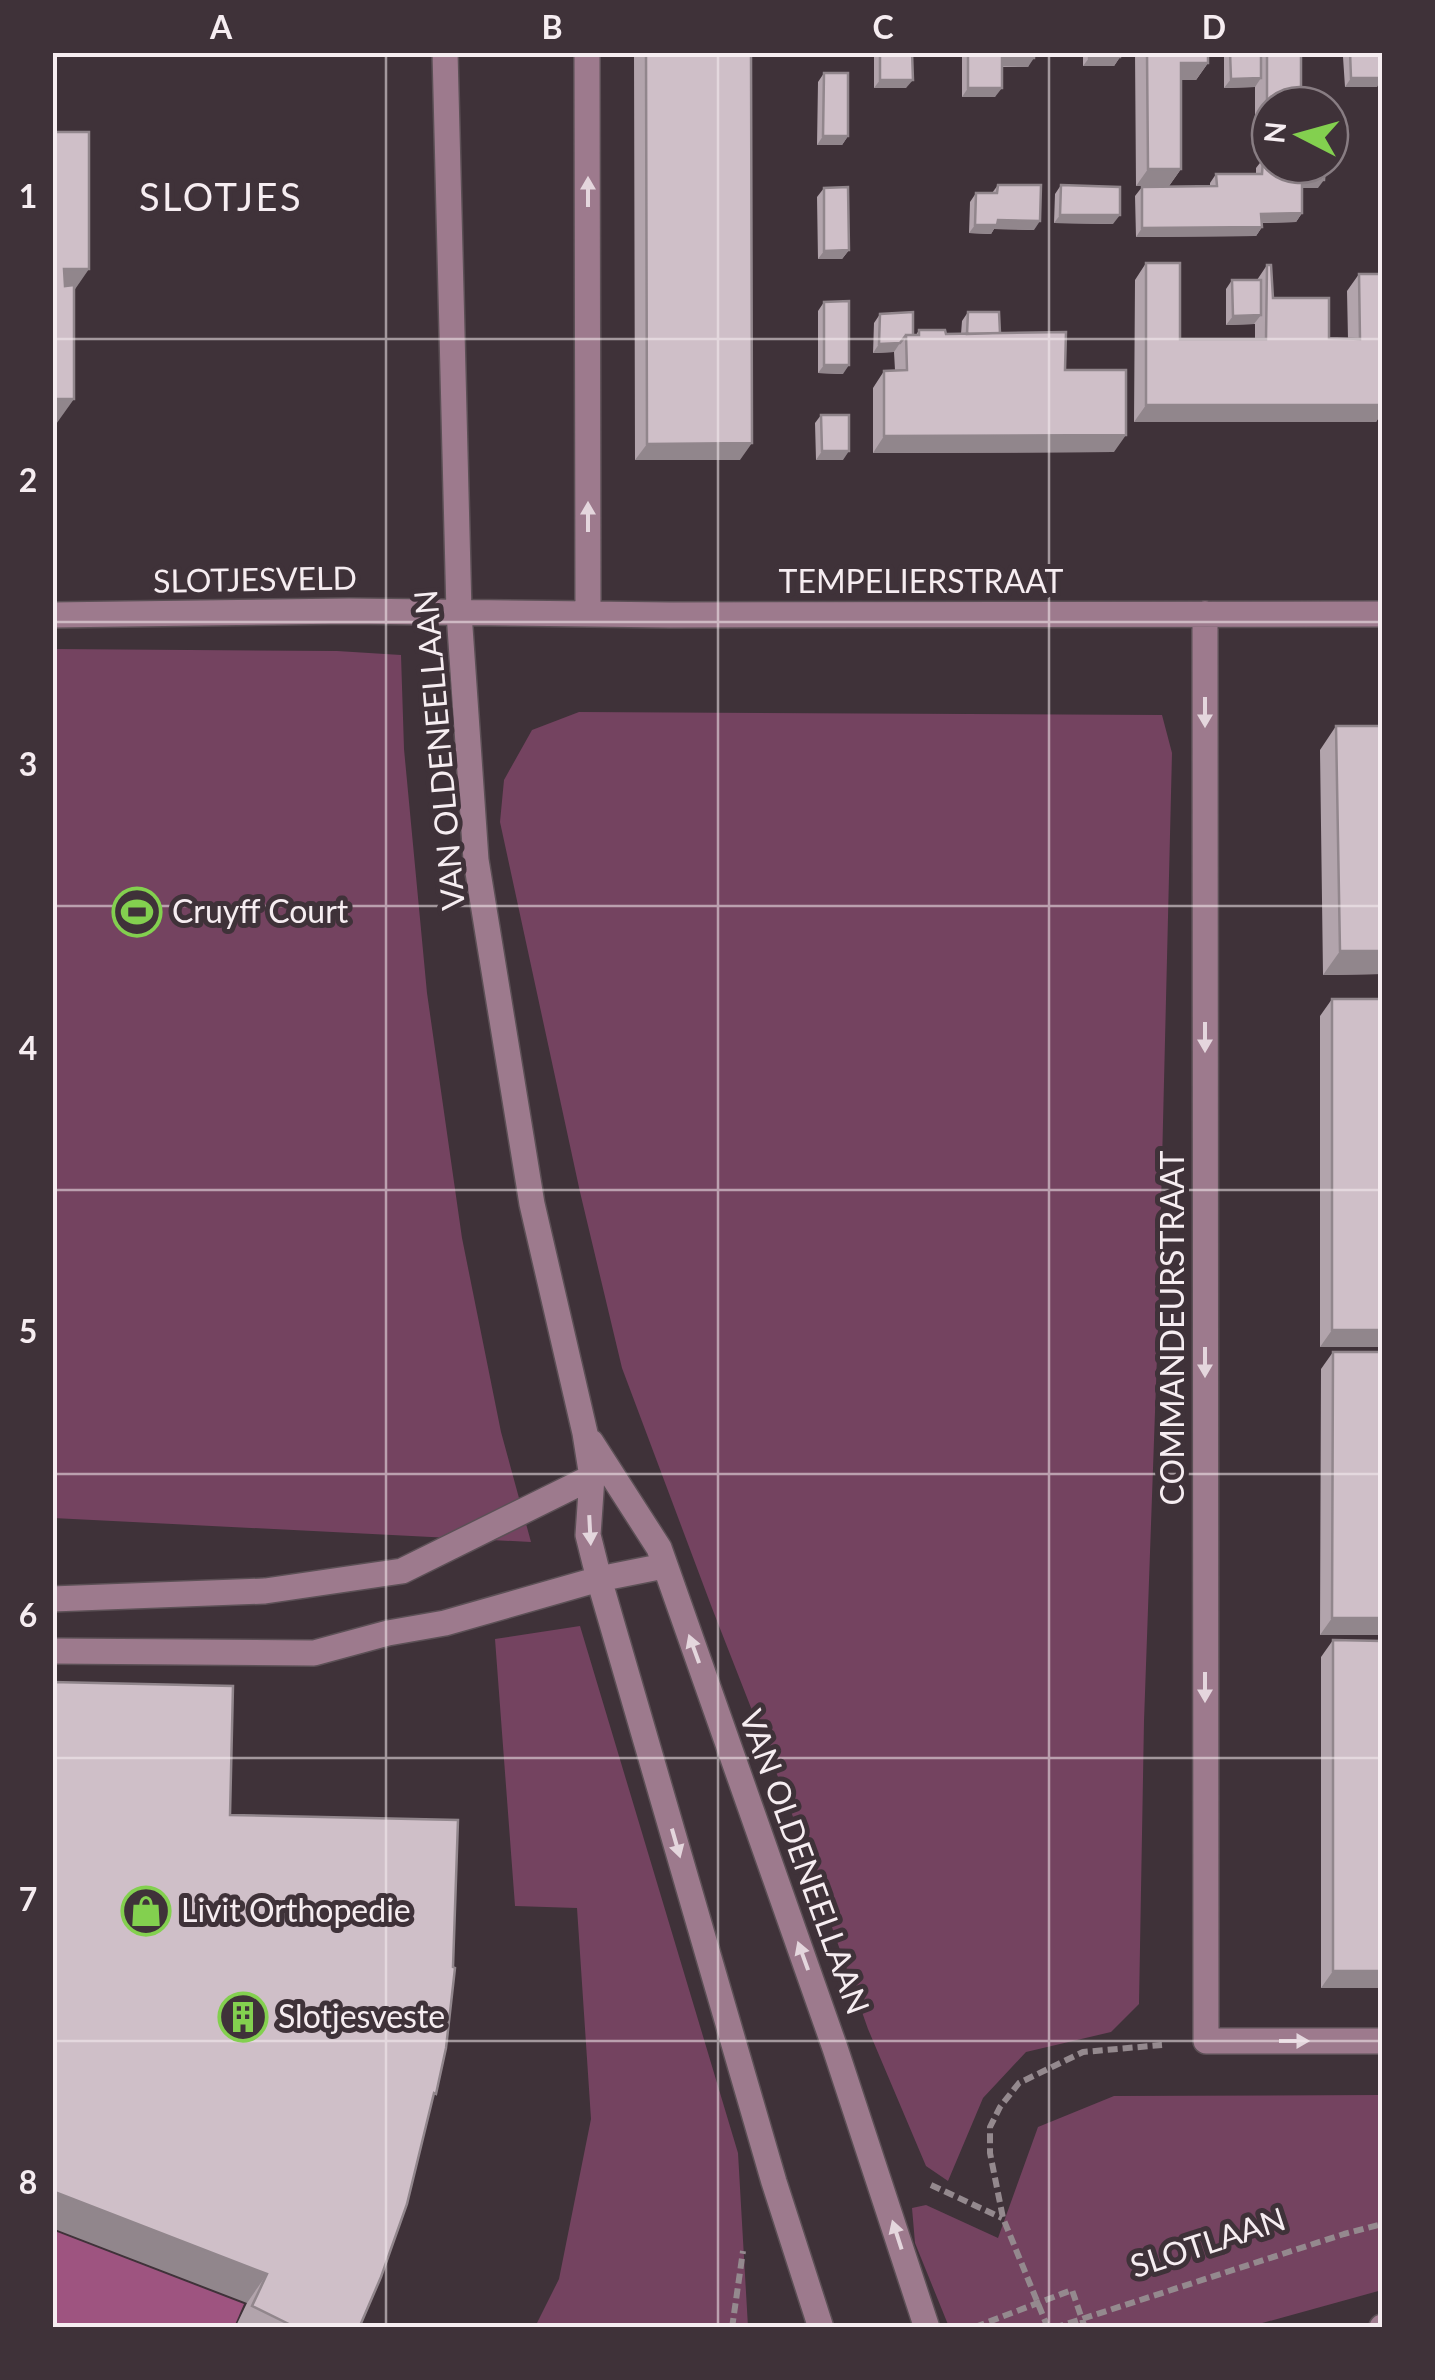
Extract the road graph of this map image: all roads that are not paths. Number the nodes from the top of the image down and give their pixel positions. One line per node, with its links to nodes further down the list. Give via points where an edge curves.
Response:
1 (445, 52): 3 (street, VAN OLDENEELLAAN)
2 (587, 52): 4 (street, one-way to 2)
3 (459, 613): 4 (street, TEMPELIERSTRAAT); 7 (street, SLOTJESVELD); 8 (street, VAN OLDENEELLAAN, via 476,860 532,1204)
4 (588, 614): 5 (street, TEMPELIERSTRAAT)
5 (1205, 614): 6 (street, TEMPELIERSTRAAT); 14 (street, COMMANDEURSTRAAT, one-way to 14, via 1206,2041)
6 (1382, 614)
7 (52, 615)
8 (585, 1433): 9 (street, VAN OLDENEELLAAN); 10 (street, VAN OLDENEELLAAN)
9 (592, 1477): 11 (street, VAN OLDENEELLAAN, one-way to 11, via 588,1535); 12 (street, via 402,1571 265,1591)
10 (664, 1566): 11 (street); 16 (street, VAN OLDENEELLAAN, one-way to 10)
11 (599, 1580): 13 (street, via 314,1653); 15 (street, VAN OLDENEELLAAN, one-way to 15)
12 (52, 1599)
13 (52, 1652)
14 (1382, 2041)
15 (821, 2328)
16 (927, 2328)

